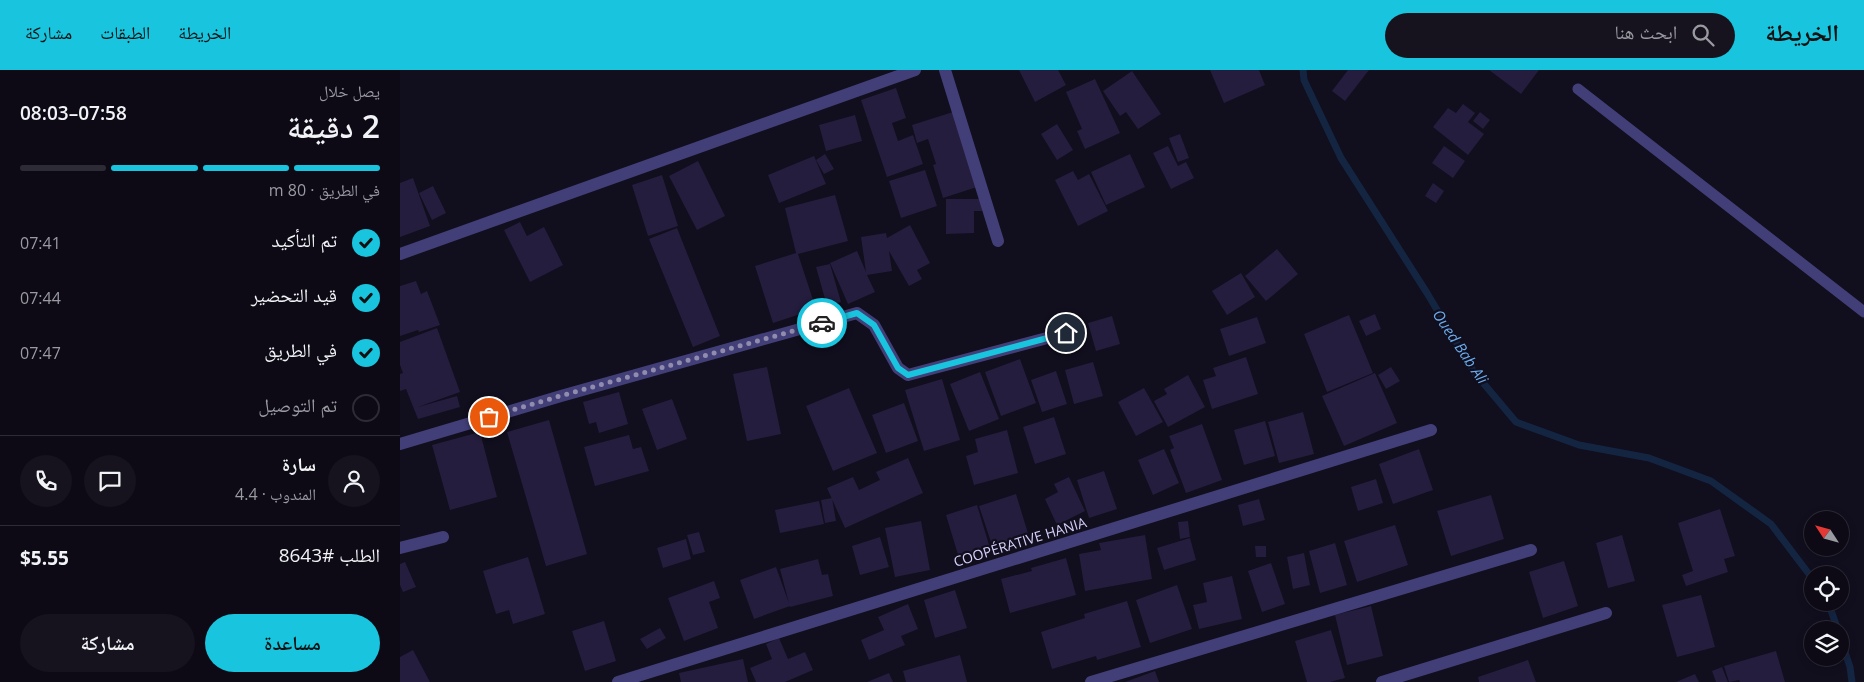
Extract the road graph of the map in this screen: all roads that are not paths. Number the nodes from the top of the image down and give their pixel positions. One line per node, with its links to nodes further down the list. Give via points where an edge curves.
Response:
1 (915, 70): 5 (street)
2 (946, 70): 4 (street)
3 (1578, 90): 6 (lane)
4 (998, 241)
5 (400, 254)
6 (1864, 312)
7 (1066, 333): 9 (street, via 908,375 898,368 874,325 857,313)
8 (1431, 430): 14 (street, COOPÉRATIVE HANIA)
9 (400, 444)
10 (444, 536): 11 (street)
11 (400, 548)
12 (1531, 550): 15 (street)
13 (1606, 612): 16 (street)
14 (618, 682)
15 (1091, 682)
16 (1382, 682)

